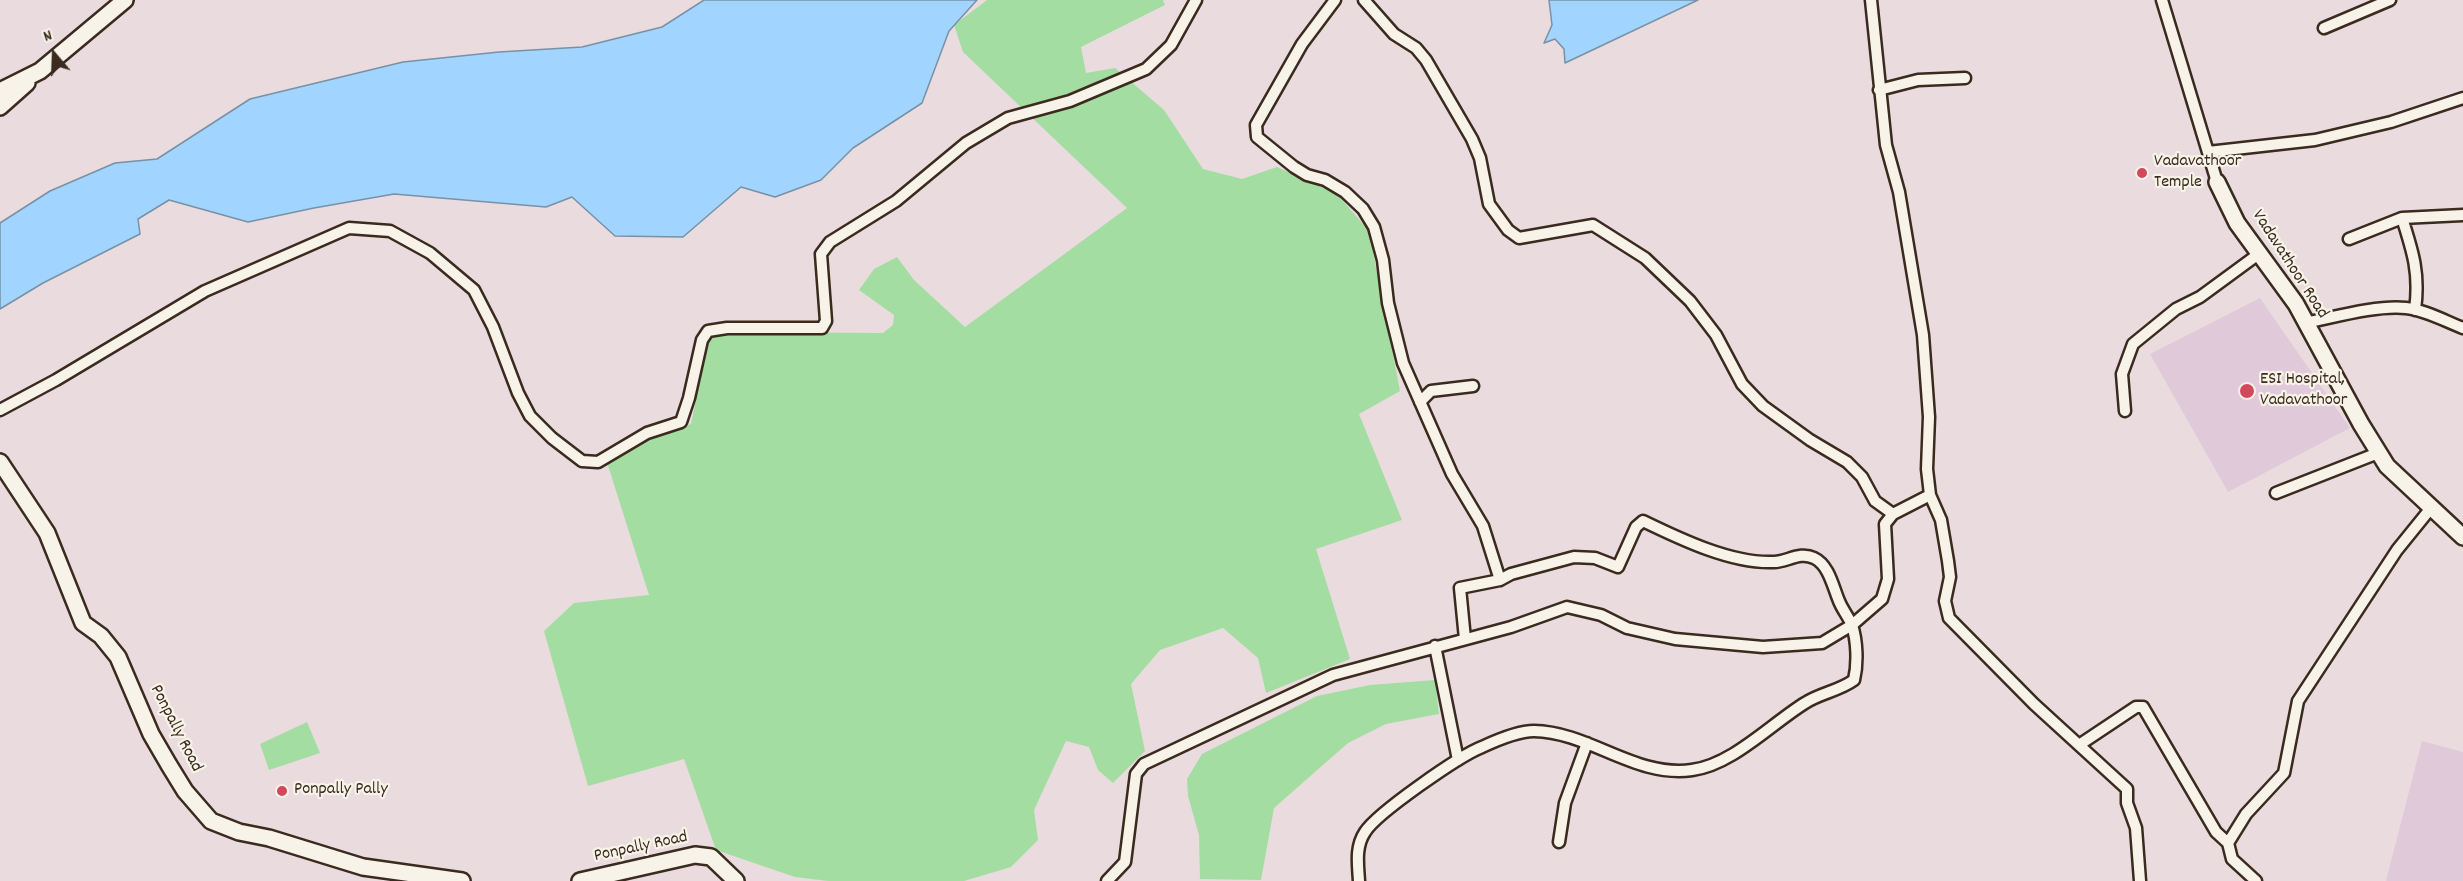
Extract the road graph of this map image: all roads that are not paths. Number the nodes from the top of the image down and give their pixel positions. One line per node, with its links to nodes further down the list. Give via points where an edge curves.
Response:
1 (125, 0): 9 (main road)
2 (1196, 0): 26 (street, via 1171,45 1146,69 1070,100 1008,118 966,143 896,201 830,242 821,254 826,321 822,328 727,328 708,332 702,340 681,422 647,433 598,462 582,460 530,416 474,290 430,253 390,231 349,228 205,291 56,381)
3 (1335, 0): 25 (street, via 1302,44 1257,125 1257,138 1307,175 1345,192 1363,209 1380,244 1397,346)
4 (1364, 0): 33 (street, via 1394,34 1416,48 1426,60 1469,133 1480,158 1489,204 1508,230 1520,238 1593,225 1645,258 1690,301 1716,335 1742,384 1763,406 1847,462 1862,477 1875,501)
5 (1871, 0): 11 (street)
6 (2162, 0): 15 (street)
7 (2390, 0): 8 (street)
8 (2324, 28)
9 (40, 71): 12 (main road); 14 (main road)
10 (1965, 78): 11 (street, via 1918,80)
11 (1879, 90): 31 (street, via 1923,335)
12 (0, 91)
13 (2463, 98): 15 (street, via 2391,122 2315,140)
14 (0, 107)
15 (2208, 152): 16 (street)
16 (2217, 182): 20 (main road, Vadavathoor Road, via 2237,223)
17 (2463, 214): 18 (street)
18 (2402, 218): 19 (street); 21 (street, via 2416,260)
19 (2349, 239)
20 (2260, 253): 22 (main road, Vadavathoor Road); 27 (street, via 2200,297 2176,309 2133,344 2122,374)
21 (2415, 310): 22 (street, via 2393,308); 23 (street)
22 (2305, 323): 28 (main road, Vadavathoor Road)
23 (2463, 328)
24 (1473, 386): 25 (street, via 1431,391)
25 (1420, 402): 35 (street, via 1452,474 1483,526)
26 (0, 410)
27 (2125, 411)
28 (2378, 453): 30 (street); 32 (main road, Vadavathoor Road)
29 (0, 462): 44 (main road, Ponpally Road, via 47,533 84,623 118,657 151,734 185,791 211,821 363,867)
30 (2276, 492)
31 (1930, 495): 33 (street); 40 (street, via 1941,520 1948,561 1950,577 1945,601 1949,618)
32 (2431, 508): 34 (main road, Vadavathoor Road); 43 (street, via 2397,550 2298,701 2284,773 2246,814)
33 (1893, 514): 36 (street, via 1885,524 1888,579 1882,599)
34 (2463, 537)
35 (1500, 580): 36 (street, via 1574,557 1595,558 1618,567 1636,527 1643,522 1728,556 1774,563 1803,555 1815,558 1829,574); 37 (street, via 1460,588)
36 (1852, 625): 37 (street, via 1822,642 1763,647 1722,645 1636,630 1601,615 1567,607); 39 (street, via 1856,652 1854,680 1806,702 1715,763 1670,772 1633,763)
37 (1465, 639): 38 (street)
38 (1435, 646): 41 (street); 47 (street, via 1333,675 1144,764 1136,774 1125,862)
39 (1587, 743): 41 (street, via 1572,737 1526,732 1482,746); 42 (street, via 1565,803)
40 (2079, 745): 43 (street, via 2143,706 2216,832); 49 (street, via 2127,789 2127,803 2136,828)
41 (1458, 760): 48 (street, via 1370,824 1358,849)
42 (1559, 842)
43 (2228, 843): 50 (street, via 2232,859)
44 (462, 881)
45 (580, 881): 46 (main road, Ponpally Road, via 695,855 711,857)
46 (736, 881)
47 (1107, 881)
48 (1359, 881)
49 (2140, 881)
50 (2256, 881)

